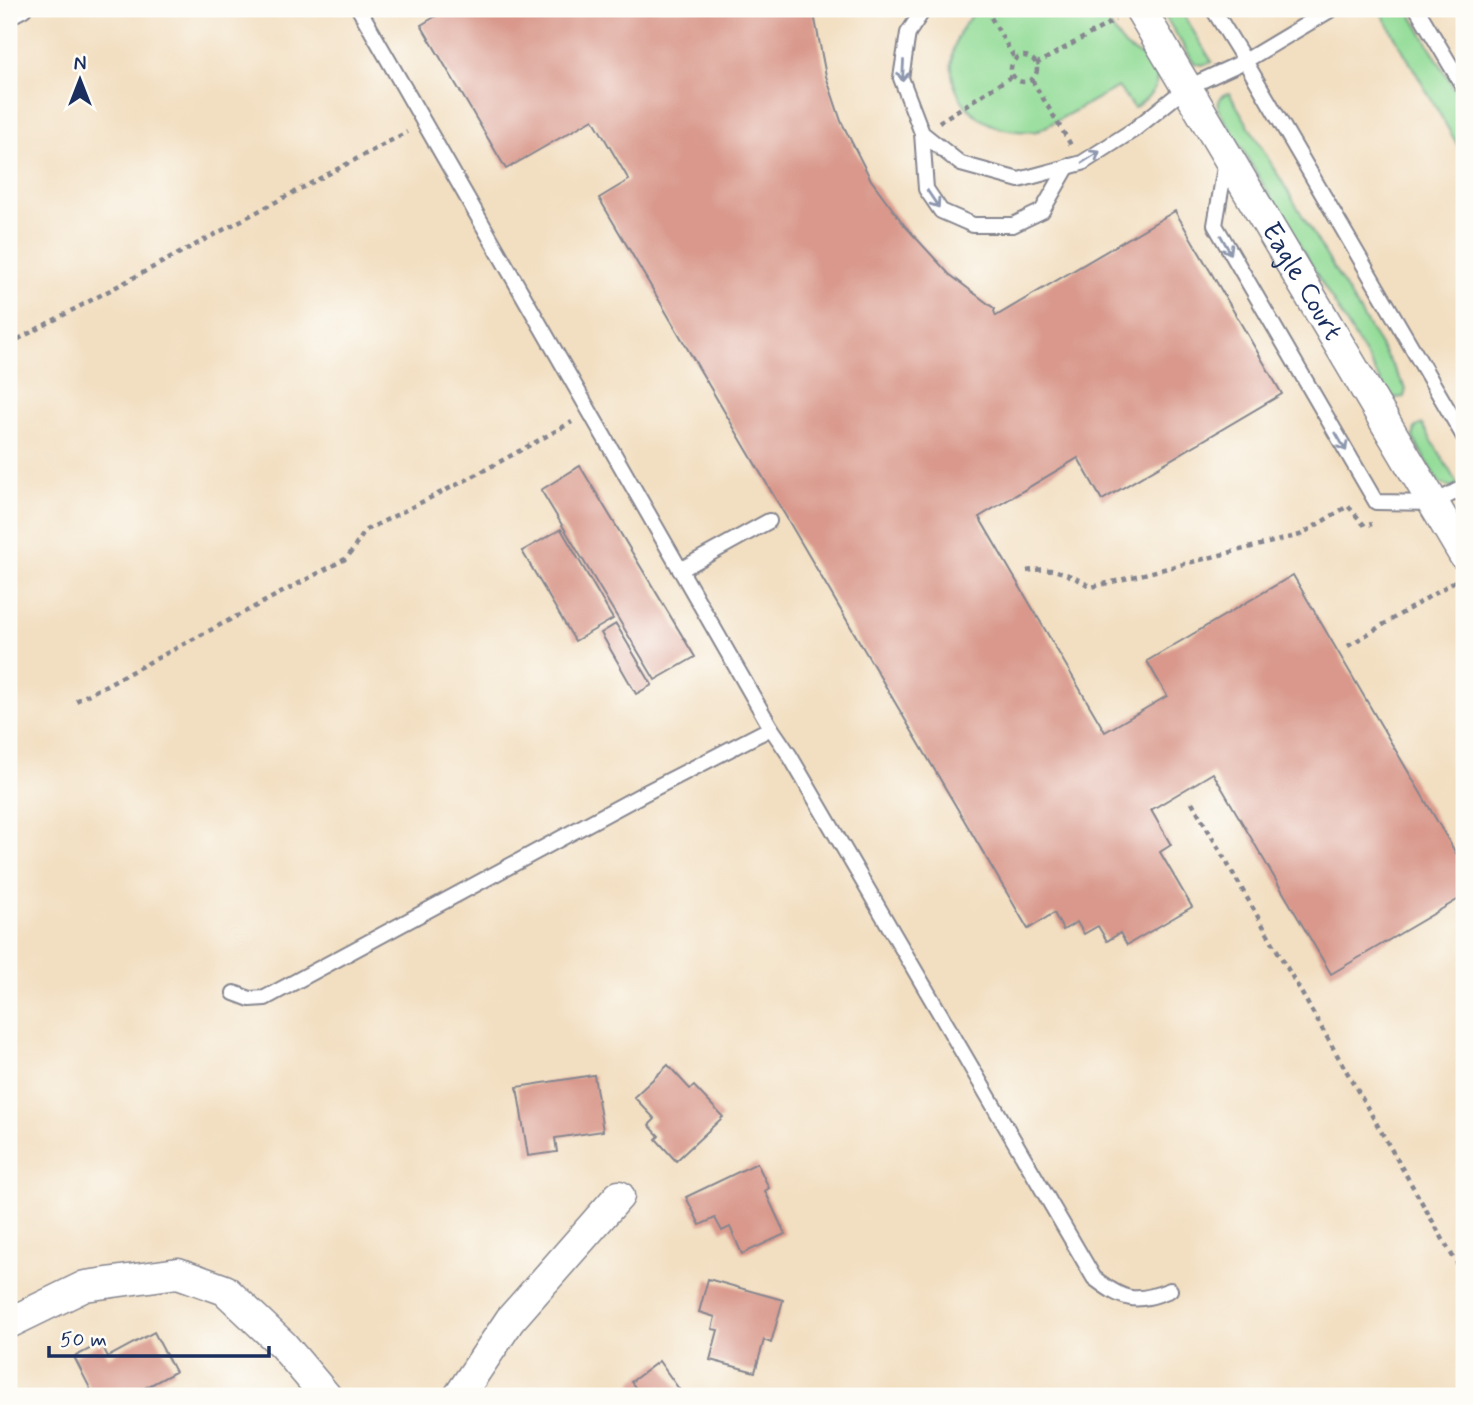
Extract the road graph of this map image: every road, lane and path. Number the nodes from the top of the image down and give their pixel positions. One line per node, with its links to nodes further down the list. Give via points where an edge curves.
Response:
1 (24, 9): 9 (lane)
2 (359, 9): 17 (lane)
3 (924, 9): 18 (lane, one-way to 18, via 908,33 901,78)
4 (986, 9): 10 (path)
5 (1213, 9): 11 (lane)
6 (1332, 9): 11 (lane)
7 (1417, 9): 16 (lane)
8 (1132, 12): 12 (path); 15 (street, Eagle Court)
9 (9, 17)
10 (1015, 59): 12 (path, via 1024,56); 13 (path)
11 (1245, 61): 15 (lane); 23 (lane)
12 (1036, 64): 14 (path)
13 (1012, 76): 14 (path, via 1018,82); 18 (path)
14 (1032, 80): 20 (path)
15 (1186, 88): 19 (street, Eagle Court); 20 (lane, one-way to 15, via 1135,129)
16 (1464, 88)
17 (425, 123): 21 (path); 22 (lane)
18 (922, 133): 20 (lane, via 961,164 1019,180); 20 (lane, one-way to 20, via 926,188 941,212 973,225 1013,225 1042,211)
19 (1227, 156): 25 (street, Eagle Court); 25 (lane, one-way to 25, via 1215,225 1376,502)
20 (1075, 164)
21 (9, 344)
22 (590, 412): 29 (lane); 33 (path, via 366,530 347,558 328,569)
23 (1464, 437)
24 (1464, 487): 25 (lane)
25 (1434, 503): 28 (street, Eagle Court)
26 (769, 521): 29 (lane)
27 (1377, 522): 30 (path, via 1365,526 1348,506 1300,535 1092,587 1063,572)
28 (1464, 555)
29 (680, 569): 34 (lane)
30 (1027, 570)
31 (1464, 575): 32 (path)
32 (1349, 646)
33 (76, 701)
34 (771, 729): 36 (lane, via 265,998); 39 (lane, via 1094,1278 1129,1300 1148,1299)
35 (1192, 802): 38 (path)
36 (234, 993)
37 (619, 1196): 42 (street, via 510,1320)
38 (1464, 1276)
39 (1170, 1290)
40 (9, 1323): 41 (street, via 85,1286 178,1273 225,1290 283,1345)
41 (326, 1396)
42 (459, 1396)

